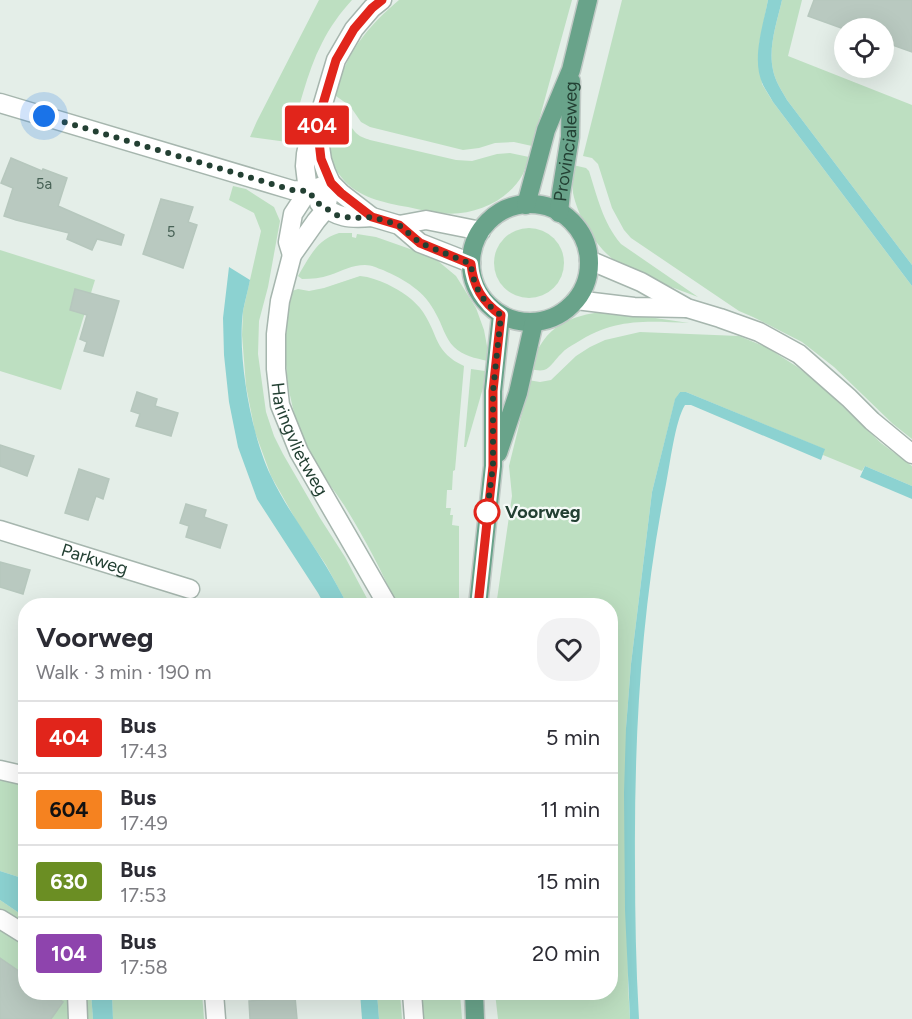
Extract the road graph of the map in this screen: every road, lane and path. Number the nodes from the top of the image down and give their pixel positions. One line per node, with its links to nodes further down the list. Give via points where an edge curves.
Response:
1 (382, 0): 5 (street, via 354,29 336,60)
2 (588, 0): 3 (main road, Provincialeweg)
3 (571, 70): 8 (main road, Provincialeweg, via 546,130); 10 (main road, Provincialeweg, via 570,136)
4 (0, 103): 7 (street, via 292,190)
5 (317, 124): 6 (street, via 321,159); 7 (street, via 306,154)
6 (331, 183): 7 (street); 9 (street, Haringvlietweg); 11 (street)
7 (308, 191): 9 (street); 14 (street, Haringvlietweg, via 293,214 288,242)
8 (526, 205): 10 (main road, via 543,206); 13 (main road, via 500,213)
9 (326, 209): 11 (street, via 352,218); 14 (street, Haringvlietweg)
10 (559, 213): 15 (main road, via 577,228)
11 (372, 217): 12 (street)
12 (399, 225): 13 (street, via 426,220); 16 (street, via 420,243)
13 (481, 231): 16 (main road, via 473,246)
14 (292, 255): 25 (street, Haringvlietweg, via 276,334 280,405 299,452)
15 (588, 260): 17 (main road, via 584,285); 18 (street, via 641,282)
16 (471, 264): 19 (main road, via 479,293)
17 (576, 300): 18 (street, via 634,308); 20 (main road, via 557,315)
18 (687, 308): 21 (street, via 759,332 798,354)
19 (501, 315): 20 (main road); 22 (main road, via 493,391)
20 (534, 322): 22 (main road, via 518,393)
21 (912, 454)
22 (493, 466): 26 (main road)
23 (0, 530): 24 (street, Parkweg)
24 (190, 589)
25 (383, 598)
26 (479, 598)
27 (0, 770): 28 (street)
28 (18, 774)
29 (0, 919): 30 (street)
30 (18, 930)
31 (77, 1000): 35 (street)
32 (215, 1000): 36 (street)
33 (413, 1000): 37 (street)
34 (474, 1000): 38 (main road)
35 (78, 1019)
36 (216, 1019)
37 (414, 1019)
38 (475, 1019)

